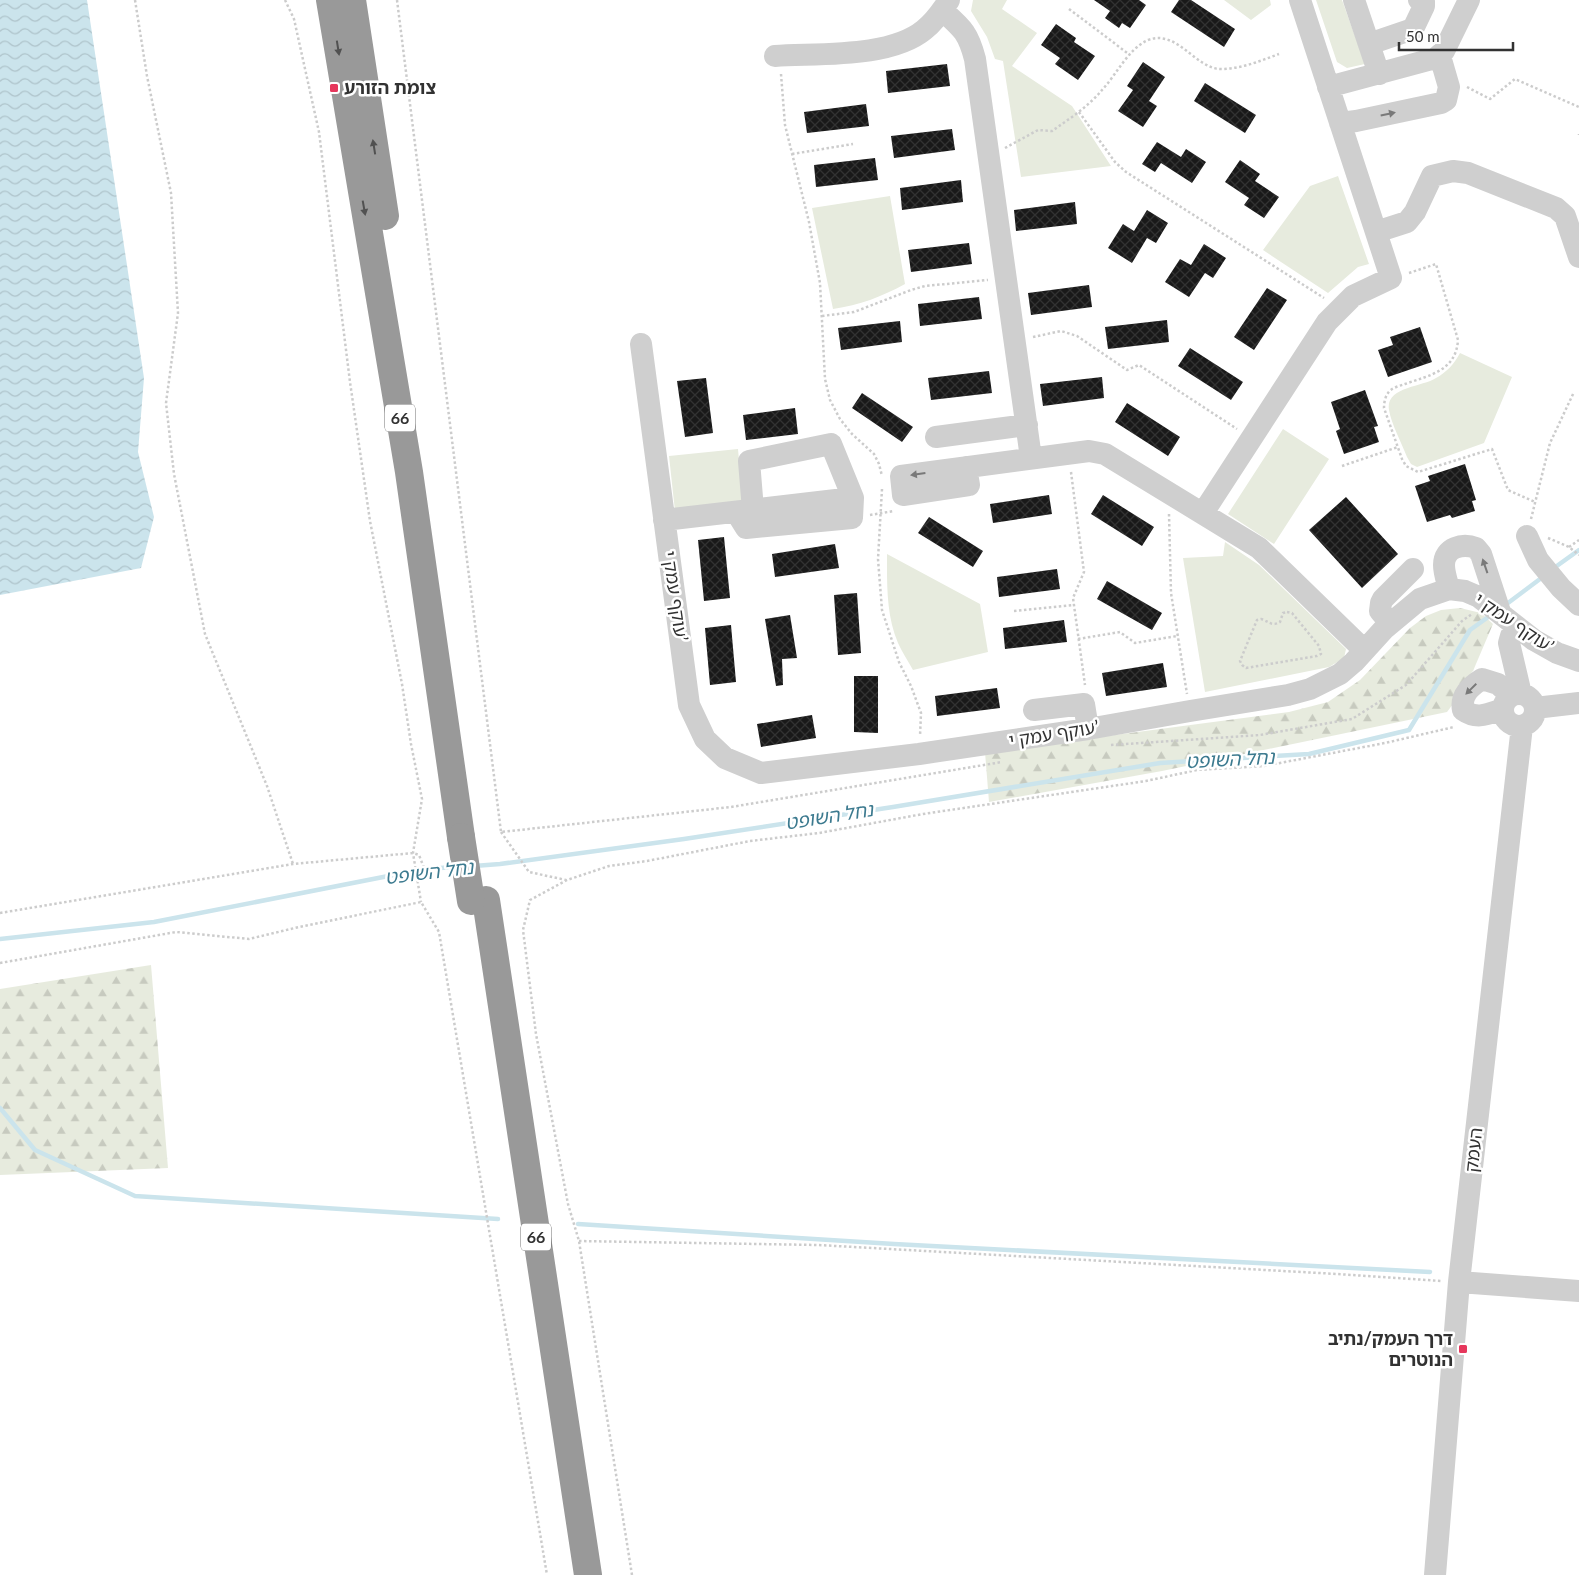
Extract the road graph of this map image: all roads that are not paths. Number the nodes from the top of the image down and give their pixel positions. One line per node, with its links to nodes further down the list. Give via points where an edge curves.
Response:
1 (330, 0): 36 (highway, 66, one-way to 36, via 408,472)
2 (352, 0): 36 (highway, 66, one-way to 2)
3 (1300, 0): 12 (street)
4 (1354, 0): 8 (street)
5 (1420, 0): 8 (street, via 1424,6 1413,29)
6 (1467, 2): 10 (street, via 1444,51)
7 (945, 5): 9 (street, via 924,30 886,47); 17 (street, via 971,45 976,70)
8 (1369, 44): 11 (street)
9 (778, 56)
10 (1443, 66): 11 (street, via 1416,65); 13 (street, one-way to 10, via 1442,103 1449,95)
11 (1379, 74): 12 (street)
12 (1328, 87): 13 (street)
13 (1340, 123): 14 (street)
14 (1376, 232): 15 (street, via 1407,222 1432,176 1453,170 1556,208 1565,216); 22 (street, via 1391,278 1353,296 1327,322)
15 (1579, 257)
16 (641, 344): 23 (street, עוקף עמק י’)
17 (1027, 425): 18 (street); 19 (street)
18 (936, 437)
19 (1031, 458): 20 (street); 22 (street, via 1100,452)
20 (966, 467)
21 (745, 511): 21 (street, via 746,528 852,518 853,498 831,444 749,461); 23 (street)
22 (1203, 513): 30 (street, via 1266,553)
23 (664, 520): 35 (street, עוקף עמק י’, via 689,705 704,739 725,758 760,774)
24 (1527, 536): 27 (street, via 1538,560)
25 (1413, 569): 29 (street, via 1380,603 1380,611)
26 (1449, 589): 28 (street, עוקף עמק י’, via 1480,597); 28 (street, one-way to 26, via 1481,554 1476,548 1461,546 1446,555 1444,564); 29 (street, עוקף עמק י’, via 1420,599)
27 (1579, 605)
28 (1501, 614): 31 (street, עוקף עמק י’, via 1534,640); 32 (street, via 1511,636 1509,643)
29 (1390, 623): 30 (street, עוקף עמק י’)
30 (1364, 650): 35 (street, עוקף עמק י’, via 1340,674 1310,689)
31 (1579, 661)
32 (1517, 702): 33 (street); 38 (street, העמק, via 1503,714 1508,722 1522,726)
33 (1579, 703)
34 (1034, 710): 35 (street, via 1084,704)
35 (1088, 729)
36 (480, 835): 37 (highway, 66)
37 (478, 901): 40 (highway, 66); 41 (highway, 66)
38 (1459, 1282): 39 (street); 42 (street, העמק)
39 (1579, 1291)
40 (573, 1575)
41 (588, 1575)
42 (1435, 1575)

